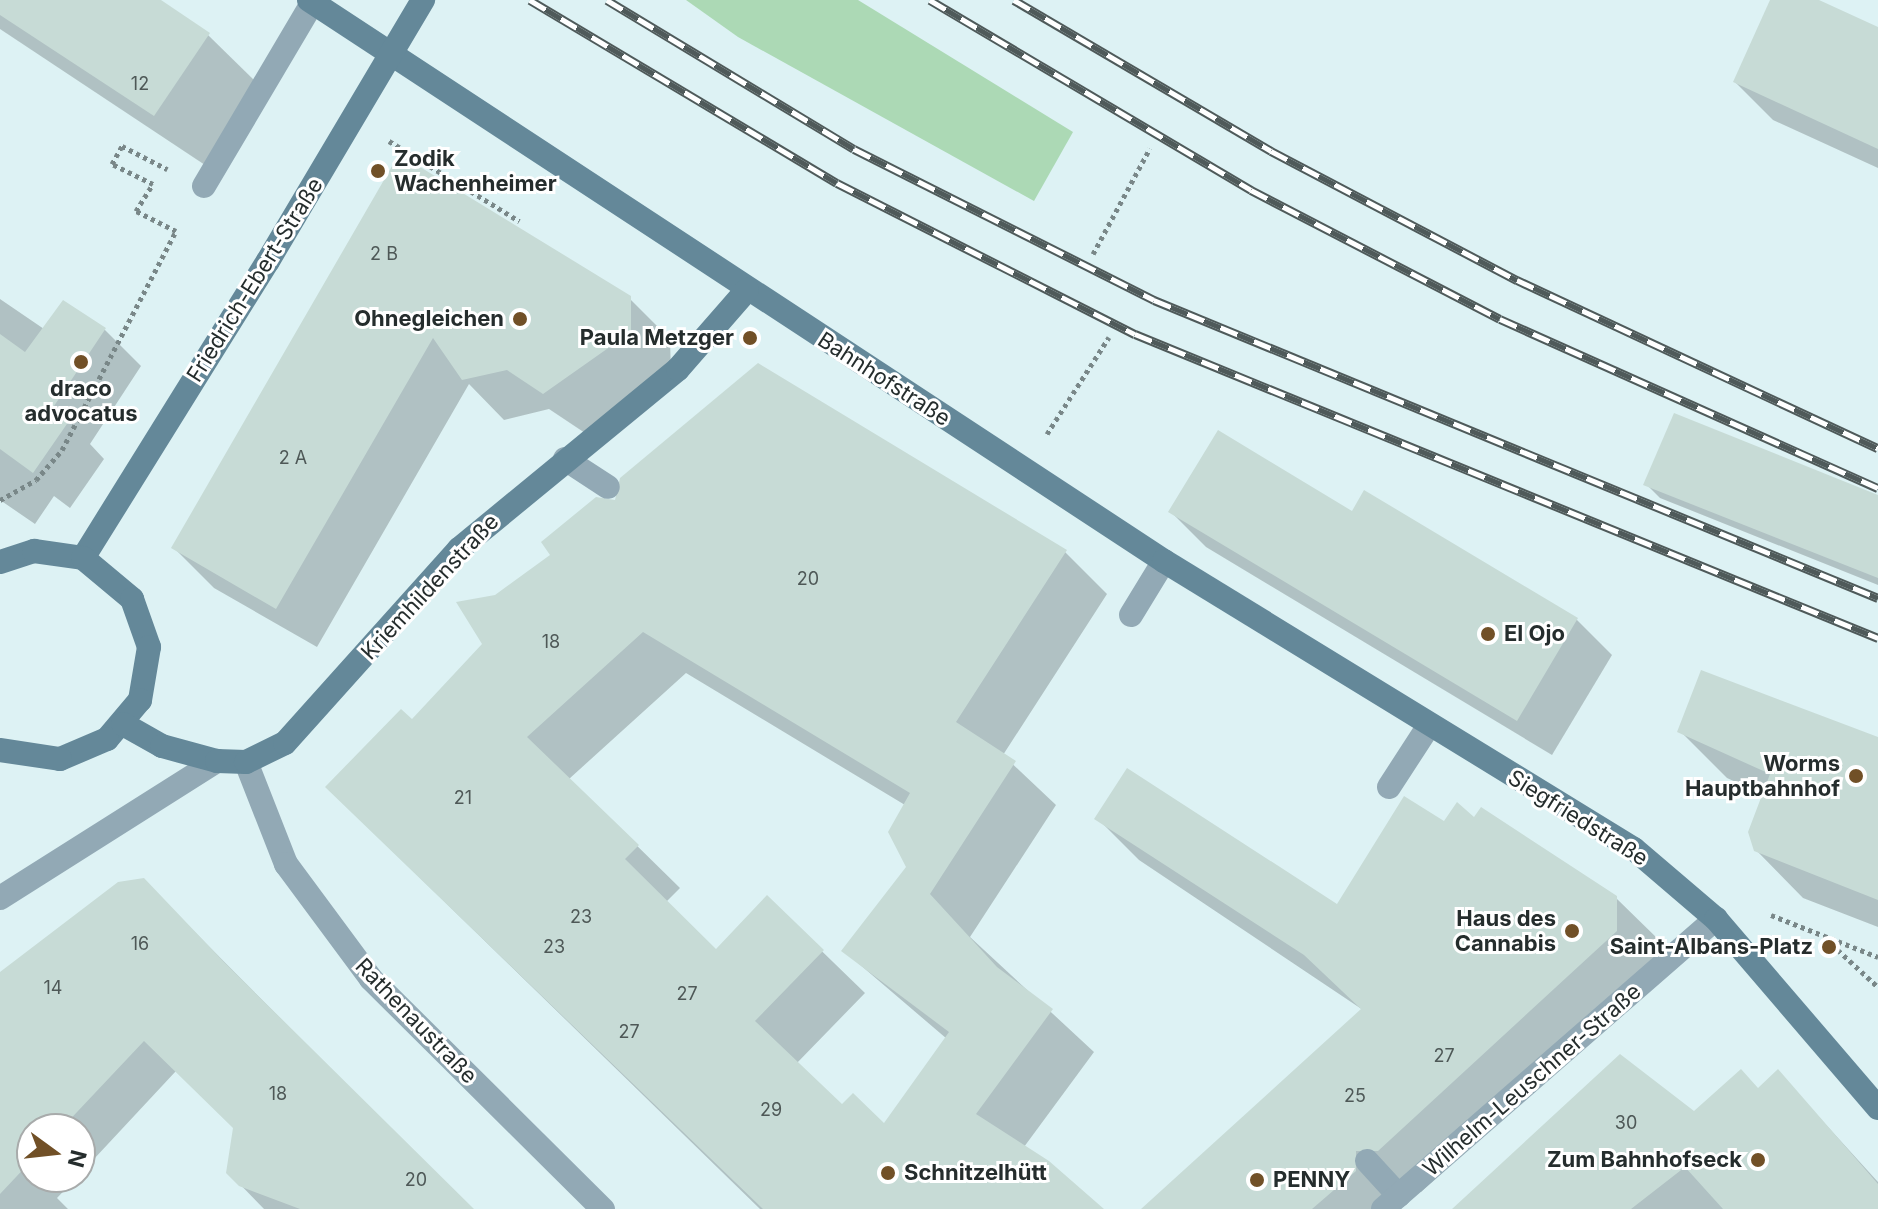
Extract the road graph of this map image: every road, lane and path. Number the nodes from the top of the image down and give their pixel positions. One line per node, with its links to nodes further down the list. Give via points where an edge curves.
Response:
1 (423, 0): 14 (street, Friedrich-Ebert-Straße, bridge)
2 (311, 1): 5 (street); 8 (street, Bahnhofstraße)
3 (389, 141): 6 (path)
4 (1150, 148): 7 (path)
5 (204, 186): 13 (path, via 122,146 112,164 153,184 136,211 176,231 62,450 36,480)
6 (519, 221)
7 (1093, 254)
8 (747, 290): 11 (street, Kriemhildenstraße, via 678,369); 15 (street, Bahnhofstraße)
9 (1109, 337): 10 (path)
10 (1057, 419)
11 (565, 459): 12 (street); 23 (street, Kriemhildenstraße, via 459,549 285,743)
12 (608, 487)
13 (0, 500)
14 (83, 558): 16 (street, via 34,551); 18 (street, via 118,581 144,622 147,676)
15 (1164, 561): 17 (street); 19 (street, Bahnhofstraße)
16 (0, 562)
17 (1131, 615)
18 (123, 724): 21 (street, via 86,752 60,759); 22 (street, Kriemhildenstraße, via 162,746)
19 (1428, 727): 20 (street, Bahnhofstraße); 24 (street)
20 (1465, 750): 26 (street, Siegfriedstraße, via 1634,849)
21 (2, 756)
22 (217, 761): 23 (street, Kriemhildenstraße); 25 (street)
23 (246, 762): 32 (street, Rathenaustraße, via 286,864 371,979)
24 (1389, 787)
25 (0, 898)
26 (1716, 919): 29 (street, Siegfriedstraße); 31 (street, Wilhelm-Leuschner-Straße)
27 (1878, 957): 28 (path, via 1823,936)
28 (1878, 987)
29 (1878, 1108)
30 (1367, 1161): 31 (street)
31 (1391, 1202)
32 (603, 1209)

